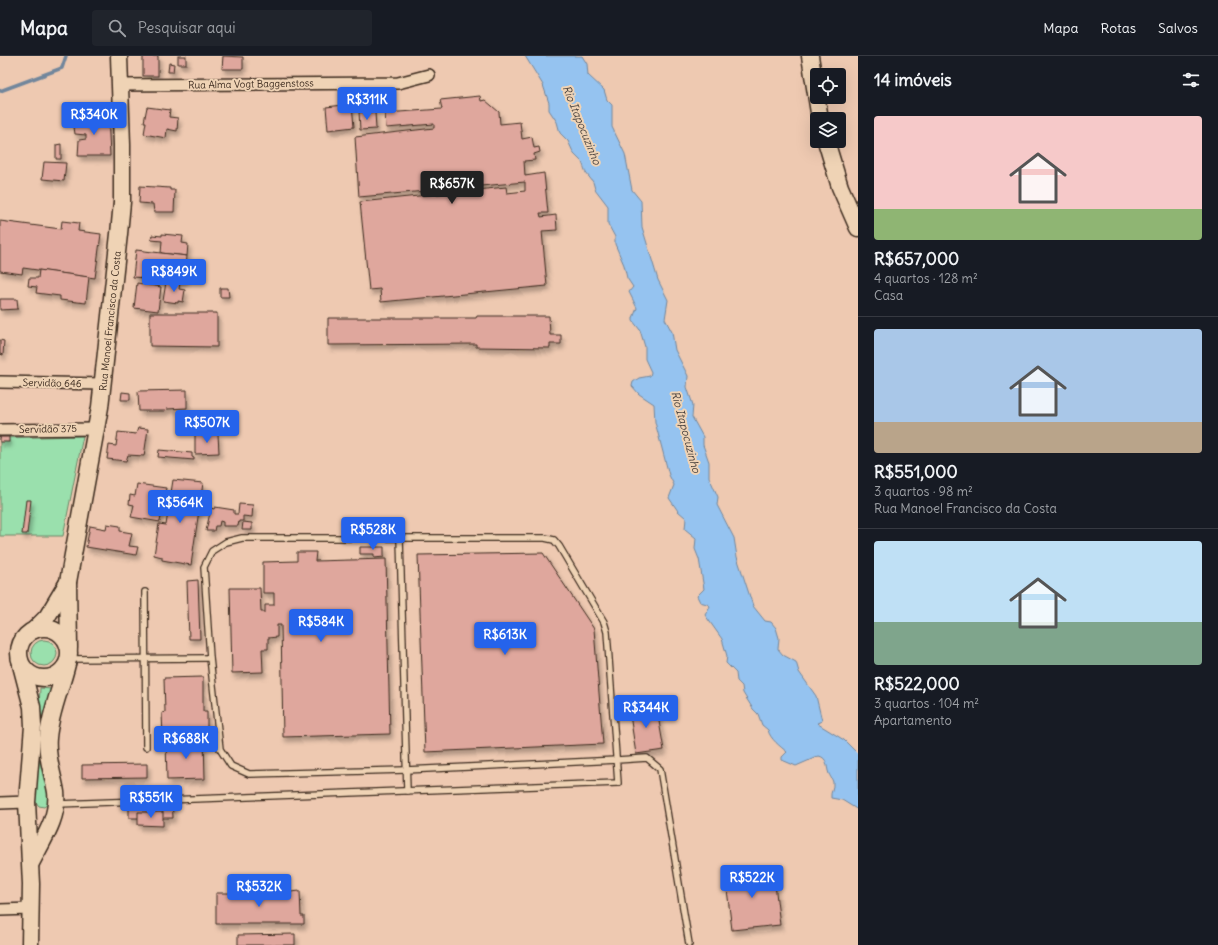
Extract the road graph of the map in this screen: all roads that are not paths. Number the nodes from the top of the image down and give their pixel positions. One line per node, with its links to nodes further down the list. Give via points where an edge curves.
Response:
1 (119, 56): 4 (main road, Rua Manoel Francisco da Costa)
2 (810, 56): 5 (main road)
3 (428, 75): 4 (street, Rua Alma Vogt Baggenstoss, via 398,83)
4 (120, 85): 9 (main road, Rua Manoel Francisco da Costa, via 122,202)
5 (819, 112)
6 (828, 148): 7 (main road, via 840,187)
7 (858, 228)
8 (0, 382): 9 (street, Servidão 646)
9 (103, 384): 10 (main road, Rua Manoel Francisco da Costa)
10 (97, 429): 11 (street, Servidão 375); 13 (main road, Rua Manoel Francisco da Costa)
11 (0, 430)
12 (400, 538): 17 (lane, via 242,538 226,542 212,551 204,567); 21 (lane, via 554,540 604,622 607,632); 22 (lane)
13 (68, 582): 15 (main road, Rua Manoel Francisco da Costa, via 47,617); 16 (main road, Rua Manoel Francisco da Costa)
14 (145, 592): 18 (lane)
15 (34, 630): 16 (main road, via 43,628 56,631 65,640); 19 (main road, via 22,641 19,650)
16 (68, 657): 18 (lane); 19 (main road, via 56,676 41,678 28,674); 26 (main road, Rua Manoel Francisco da Costa, via 54,705 48,739)
17 (210, 658): 18 (lane); 22 (lane, via 220,749 231,766 249,774)
18 (145, 659): 20 (lane)
19 (21, 664): 25 (main road, via 32,707 33,726)
20 (146, 747)
21 (617, 760): 22 (lane); 23 (lane, via 618,783); 30 (lane, via 647,758 660,769)
22 (406, 770): 23 (lane)
23 (407, 791): 26 (lane)
24 (0, 803): 25 (street)
25 (28, 809): 26 (main road, via 40,821); 27 (main road)
26 (54, 811): 27 (main road)
27 (30, 864): 28 (main road)
28 (31, 909): 29 (street); 31 (main road)
29 (0, 910)
30 (689, 944)
31 (30, 945)

